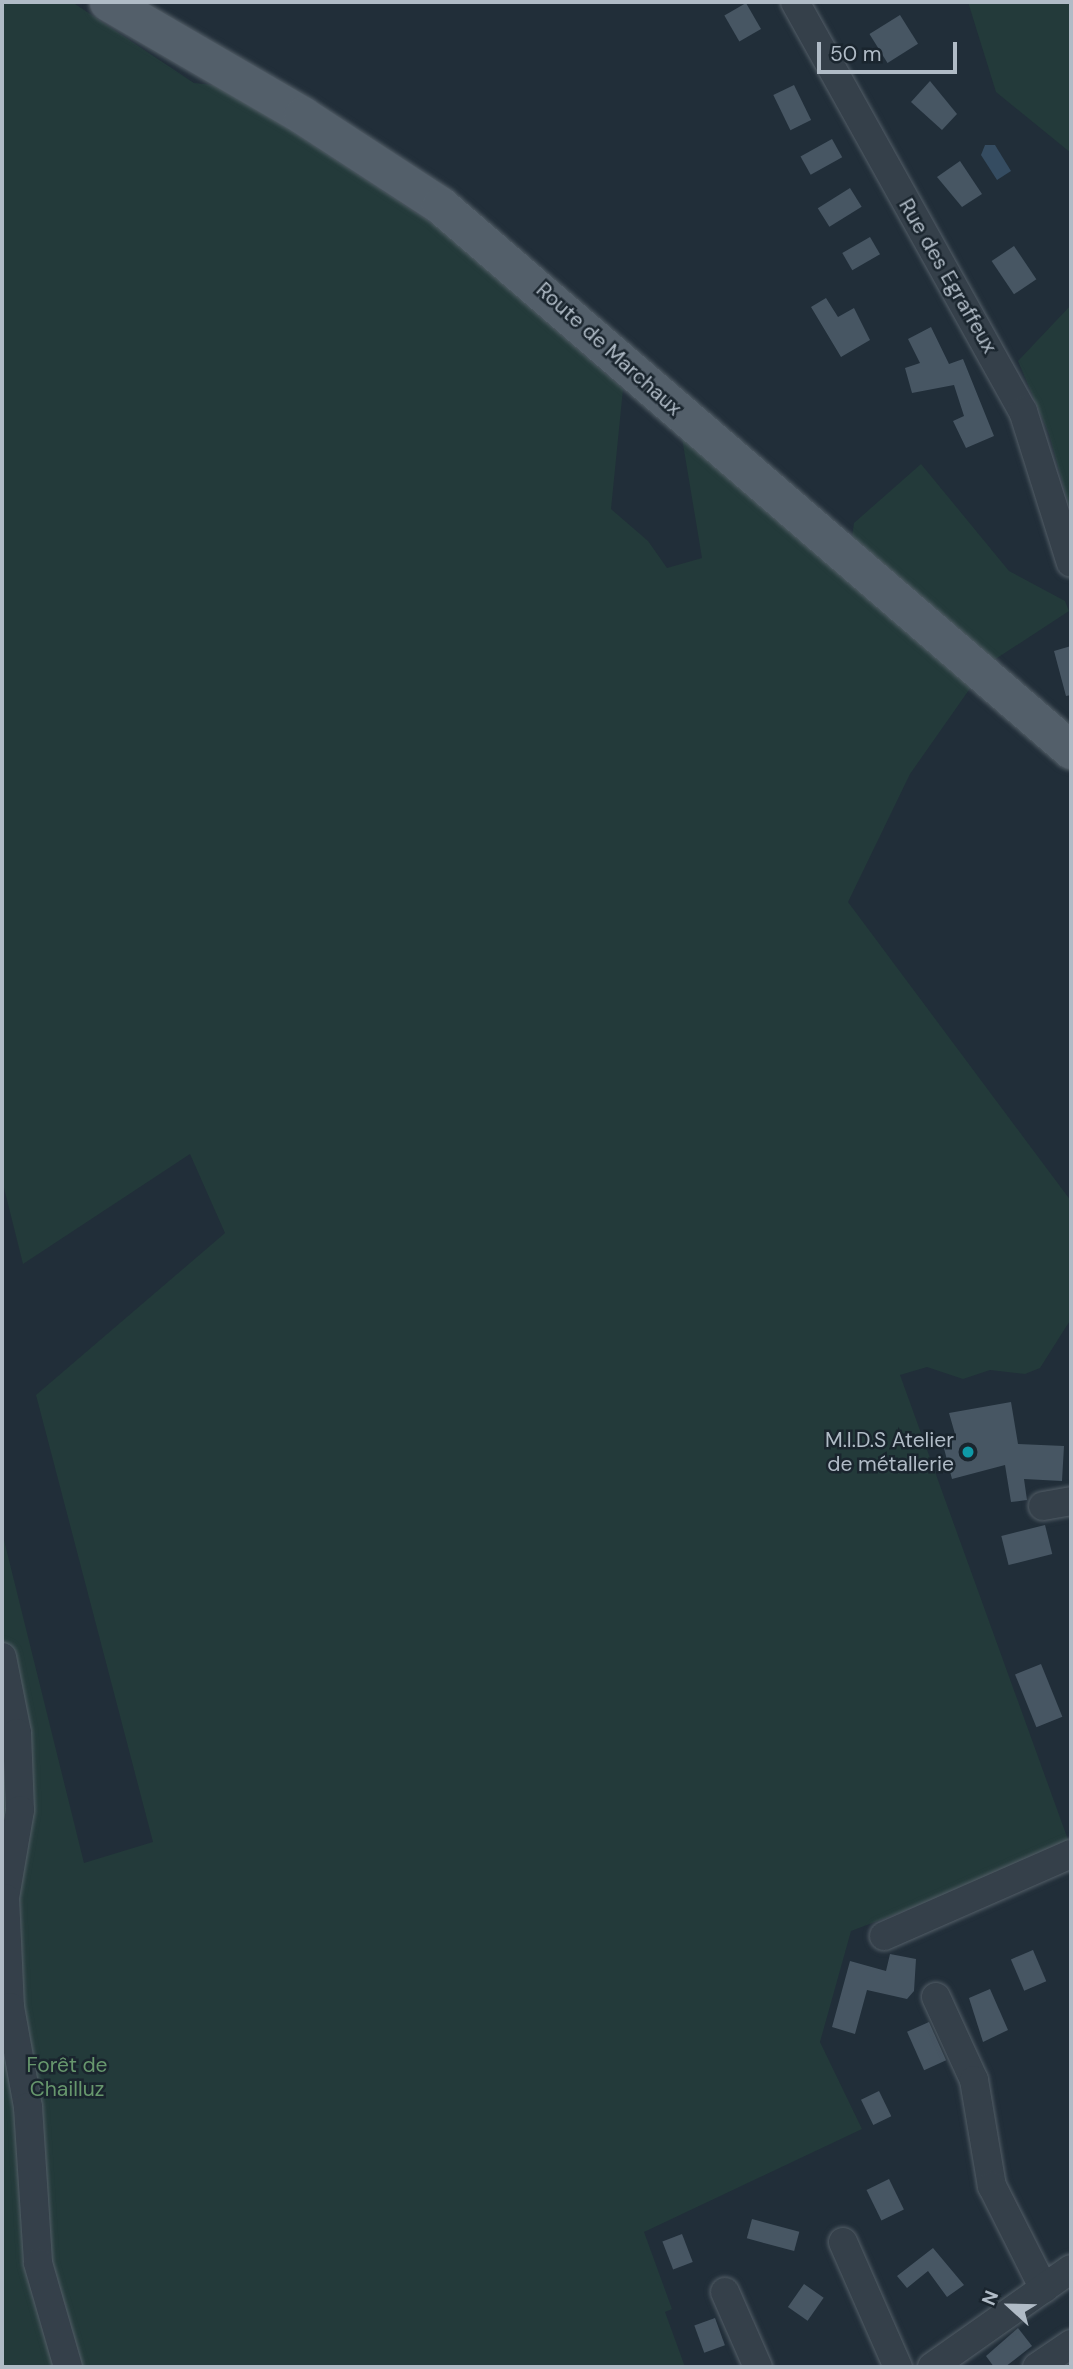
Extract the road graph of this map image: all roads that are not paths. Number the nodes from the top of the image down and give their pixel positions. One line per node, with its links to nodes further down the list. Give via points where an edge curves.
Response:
1 (108, 2): 4 (main road, Route de Marchaux, via 302,115 440,205)
2 (794, 2): 3 (street, Rue des Egraffeux, via 1023,411)
3 (1071, 563)
4 (1071, 750)
5 (1071, 1501): 6 (street)
6 (1043, 1506)
7 (2, 1657): 16 (street, via 17,1733 20,1810 5,1898 10,2007 28,2107 38,2263)
8 (1071, 1854): 9 (street)
9 (884, 1936)
10 (936, 1997): 13 (street, via 974,2080 992,2186)
11 (844, 2242): 18 (street)
12 (1071, 2269): 13 (street)
13 (1044, 2288): 19 (street)
14 (725, 2292): 17 (street)
15 (1071, 2344): 20 (street)
16 (68, 2367)
17 (758, 2367)
18 (898, 2367)
19 (932, 2367)
20 (1037, 2367)

